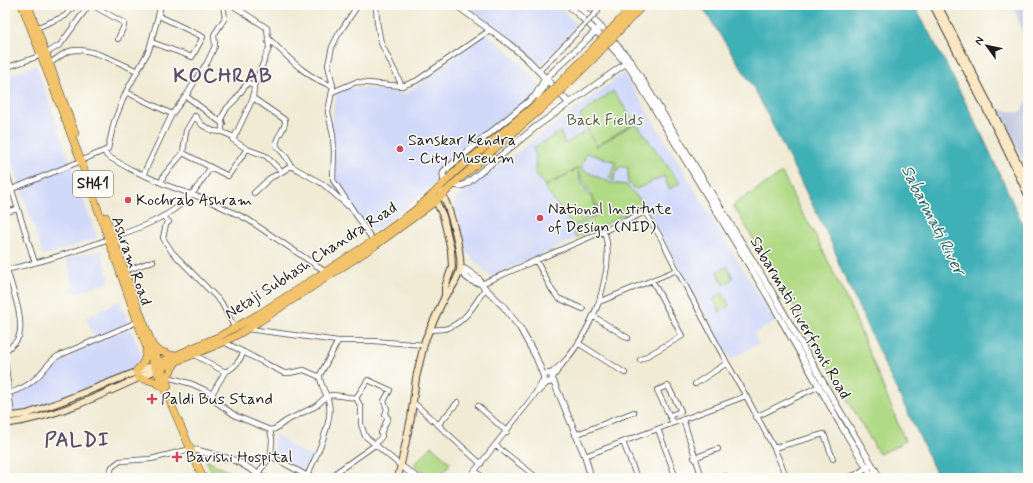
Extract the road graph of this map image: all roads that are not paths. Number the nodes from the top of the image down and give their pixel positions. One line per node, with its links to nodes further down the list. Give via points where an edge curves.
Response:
1 (22, 5): 26 (main road, Ashram Road)
2 (28, 5): 20 (main road, Ashram Road / SH41)
3 (75, 5): 20 (street, via 65,16)
4 (89, 5): 26 (street, via 60,45)
5 (92, 5): 24 (street, via 124,23)
6 (161, 5): 19 (street)
7 (223, 5): 41 (street, via 225,18 214,35 215,46)
8 (232, 5): 23 (street, via 267,28)
9 (358, 5): 35 (street, via 332,47 328,65)
10 (376, 5): 36 (street, via 382,43)
11 (456, 5): 22 (street)
12 (568, 5): 21 (street)
13 (577, 5): 21 (street)
14 (591, 5): 32 (street, bridge, via 598,11)
15 (634, 5): 27 (main road, bridge)
16 (644, 5): 27 (main road, bridge)
17 (933, 5): 37 (main road)
18 (938, 5): 37 (main road)
19 (159, 16): 25 (street); 25 (street, via 203,37 192,57)
20 (36, 28): 26 (main road, Ashram Road / SH41)
21 (598, 29): 28 (street); 33 (street)
22 (490, 30): 32 (street); 36 (street, via 416,81)
23 (268, 38): 34 (street, via 269,48); 35 (street, via 304,71)
24 (118, 40)
25 (151, 42): 31 (street)
26 (43, 55): 29 (main road, Ashram Road / SH41); 30 (street); 51 (main road, Ashram Road)
27 (590, 58): 40 (main road, Netaji Subhash Chandra Road, bridge)
28 (628, 62): 43 (street); 52 (street)
29 (49, 64): 31 (street, via 74,50 94,52); 51 (main road, Ashram Road / SH41)
30 (5, 68)
31 (137, 71): 38 (street)
32 (539, 71): 33 (street)
33 (546, 80): 43 (street); 62 (street, via 535,96 444,171)
34 (254, 86): 42 (street); 45 (street, via 248,82 227,108 222,117)
35 (333, 86): 39 (street)
36 (402, 86): 39 (street, via 356,82)
37 (979, 89): 60 (main road); 65 (main road)
38 (126, 92): 44 (street); 49 (street, via 114,122 108,149)
39 (332, 92): 67 (street, via 328,112 333,135 333,180)
40 (553, 95): 59 (main road, Netaji Subhash Chandra Road); 62 (main road, Netaji Subhash Chandra Road, via 456,171)
41 (186, 96): 44 (street); 45 (street)
42 (253, 98): 47 (street); 53 (street, via 285,120 285,127 276,142 277,148)
43 (569, 103): 59 (street, via 466,184)
44 (172, 114): 57 (street)
45 (223, 124): 46 (street)
46 (222, 132): 47 (street); 50 (street, via 213,131 202,125 195,116 186,131)
47 (234, 137): 48 (street, via 233,140)
48 (247, 148): 54 (street, via 228,176); 56 (street, via 266,156)
49 (104, 151): 51 (street); 57 (street, via 107,156)
50 (182, 153): 54 (street); 58 (street, via 164,175)
51 (83, 160): 61 (street); 72 (main road, Ashram Road / SH41)
52 (692, 165): 115 (street, Sabarmati Riverfront Road); 137 (street, Sabarmati Riverfront Road, via 772,292)
53 (291, 166): 56 (street); 67 (street, via 323,184)
54 (211, 167): 64 (street)
55 (5, 168): 61 (street)
56 (282, 172): 63 (street, via 270,178)
57 (143, 175): 58 (street)
58 (161, 183): 64 (street)
59 (453, 184): 62 (main road, Netaji Subhash Chandra Road)
60 (1028, 184)
61 (12, 189): 68 (street)
62 (442, 189): 66 (main road, Netaji Subhash Chandra Road); 79 (main road, via 453,226)
63 (254, 193)
64 (191, 194): 70 (street, via 181,205); 82 (street, via 247,219)
65 (1028, 195)
66 (434, 198): 73 (main road, Netaji Subhash Chandra Road); 77 (main road, via 443,216)
67 (351, 208): 73 (street)
68 (18, 209): 69 (street); 76 (street)
69 (5, 212)
70 (163, 216): 72 (street); 91 (street, via 169,222 166,224 163,238 172,252 221,302)
71 (604, 231): 74 (street); 80 (street, via 645,212); 87 (street, via 607,254)
72 (111, 239): 76 (street); 81 (main road, Ashram Road / SH41); 90 (main road, Ashram Road)
73 (374, 243): 82 (main road, Netaji Subhash Chandra Road); 92 (main road, Netaji Subhash Chandra Road)
74 (536, 260): 84 (street); 88 (street, via 558,298)
75 (154, 261): 81 (street)
76 (35, 263): 78 (street)
77 (452, 267): 79 (street); 86 (main road)
78 (6, 269): 100 (street, via 21,318 19,336)
79 (460, 269): 84 (street, via 462,274); 86 (main road, via 452,289)
80 (677, 270): 83 (street); 106 (street)
81 (125, 271): 98 (main road, Ashram Road / SH41)
82 (326, 272): 91 (main road, Netaji Subhash Chandra Road)
83 (652, 280): 87 (street); 105 (street, via 682,336)
84 (480, 284): 85 (street)
85 (485, 289): 93 (street, via 460,322 447,328); 112 (street, via 504,307 520,328)
86 (444, 296): 93 (main road)
87 (599, 302): 89 (street)
88 (583, 308)
89 (593, 316): 94 (street); 97 (street)
90 (137, 322): 98 (main road, Ashram Road); 116 (street, via 58,356 27,386)
91 (235, 328): 103 (main road, Netaji Subhash Chandra Road)
92 (246, 329): 95 (street); 96 (main road, Netaji Subhash Chandra Road)
93 (429, 330): 99 (main road)
94 (628, 338)
95 (338, 341): 99 (street); 111 (street)
96 (224, 342): 101 (street); 102 (main road, Netaji Subhash Chandra Road)
97 (578, 343): 109 (street); 112 (street)
98 (148, 345): 103 (main road); 107 (main road, Ashram Road); 110 (main road, via 146,357)
99 (424, 345): 121 (main road)
100 (5, 351)
101 (244, 352): 108 (street, via 236,365); 111 (street, via 284,373 304,370)
102 (193, 354): 103 (main road, Netaji Subhash Chandra Road); 108 (street)
103 (176, 358): 107 (main road, Netaji Subhash Chandra Road); 113 (main road)
104 (5, 360): 116 (street)
105 (640, 360)
106 (726, 363): 114 (street); 119 (street)
107 (158, 366): 110 (main road); 113 (main road, Ashram Road)
108 (225, 372): 117 (street)
109 (625, 373)
110 (138, 374): 113 (main road, via 153,381); 125 (main road, via 26,414); 131 (main road, via 62,411 26,422)
111 (320, 377): 118 (street)
112 (548, 378): 135 (street); 136 (street)
113 (166, 382): 117 (street, via 192,384); 142 (main road, Ashram Road)
114 (695, 384)
115 (819, 386): 128 (street); 137 (street, Sabarmati Riverfront Road)
116 (9, 394): 125 (street)
117 (212, 394): 134 (street, via 216,402 236,416)
118 (327, 396): 120 (street); 134 (street, via 316,406); 154 (street, via 330,406 328,422)
119 (746, 396): 128 (street); 129 (street)
120 (356, 398): 139 (street, via 361,407 361,424 365,436); 139 (street, via 368,380 390,390 384,401 387,409 385,415 388,418 382,436)
121 (413, 402): 132 (street); 149 (main road)
122 (458, 402): 132 (street)
123 (478, 406): 135 (street)
124 (634, 412): 136 (street)
125 (12, 416): 127 (main road)
126 (669, 416): 126 (street, via 658,390 668,386 681,411); 130 (street)
127 (5, 417)
128 (756, 417): 141 (street)
129 (682, 420): 130 (street); 146 (street)
130 (673, 423): 133 (street)
131 (5, 424)
132 (438, 425): 148 (street)
133 (658, 429): 138 (street); 167 (street)
134 (270, 430): 144 (street)
135 (507, 432): 140 (street)
136 (575, 435): 145 (street)
137 (850, 435): 150 (street, Sabarmati Riverfront Road)
138 (624, 442): 145 (street); 166 (street)
139 (375, 445): 149 (street); 159 (street)
140 (495, 445): 148 (street); 164 (street, via 536,476)
141 (774, 448): 147 (street, via 824,434); 169 (street)
142 (193, 449): 152 (street, via 237,461); 155 (street, via 151,459 120,461 112,467); 156 (main road, Ashram Road); 157 (main road, Ashram Road)
143 (718, 449): 146 (street)
144 (271, 456): 152 (street); 154 (street)
145 (585, 456): 165 (street)
146 (694, 458): 168 (street)
147 (833, 459)
148 (480, 464): 151 (street)
149 (401, 466): 160 (main road); 161 (street)
150 (869, 466): 153 (street, Sabarmati Riverfront Road); 170 (street)
151 (475, 471): 162 (street); 163 (street)
152 (258, 473): 158 (street)
153 (873, 475): 171 (street); 172 (street, Sabarmati Riverfront Road)
154 (309, 477)
155 (108, 478)
156 (203, 478)
157 (208, 478)
158 (265, 478)
159 (332, 478)
160 (398, 478)
161 (418, 478)
162 (469, 478)
163 (484, 478)
164 (534, 478)
165 (591, 478)
166 (637, 478)
167 (676, 478)
168 (702, 478)
169 (787, 478)
170 (847, 478)
171 (860, 478)
172 (880, 478)

